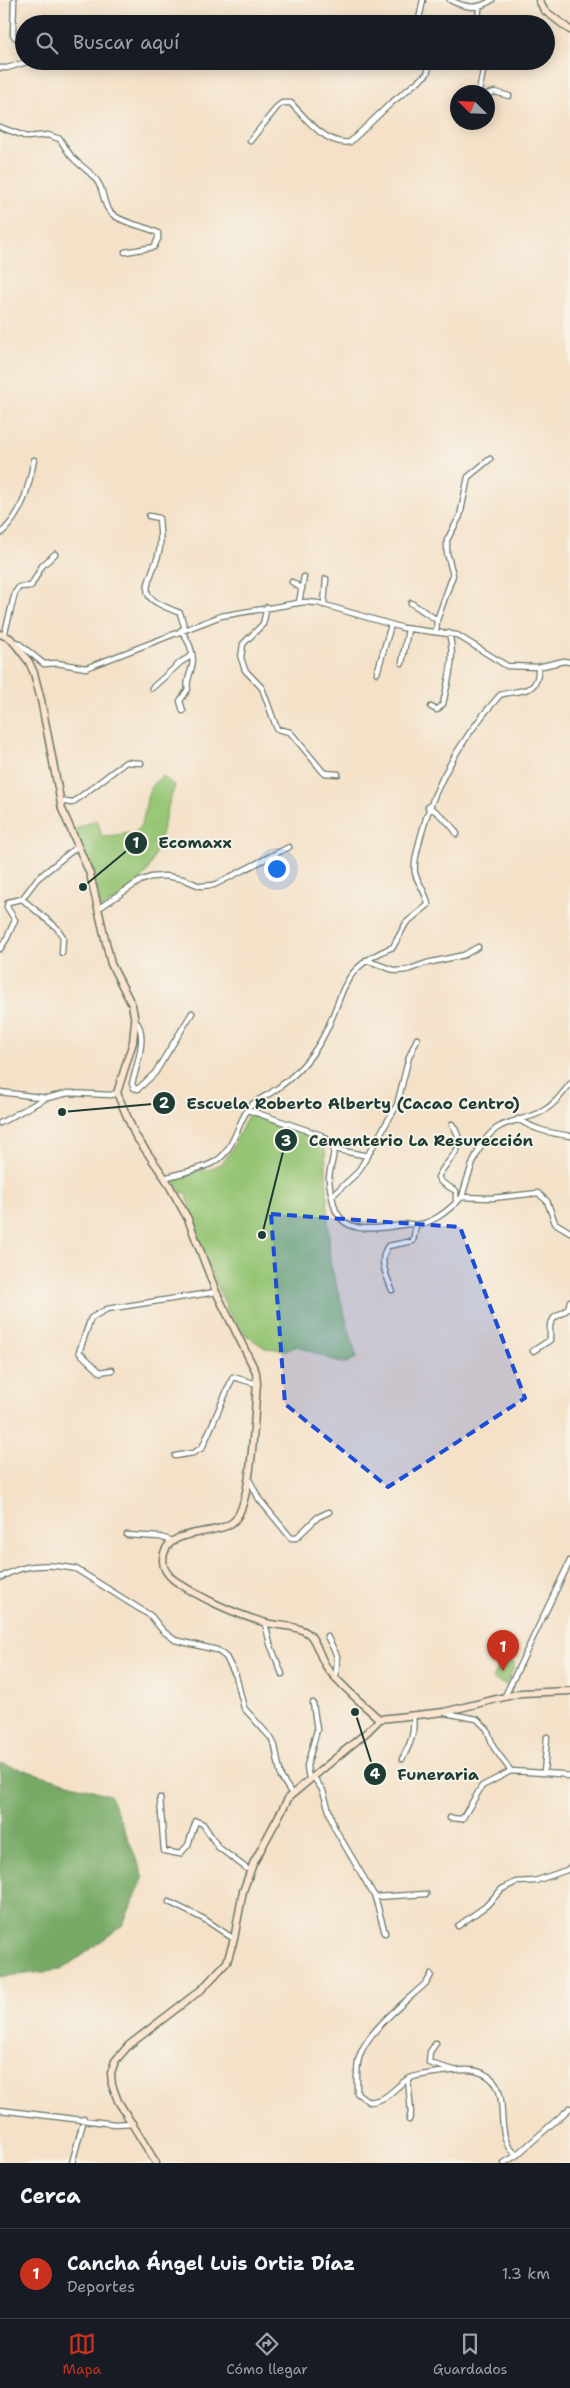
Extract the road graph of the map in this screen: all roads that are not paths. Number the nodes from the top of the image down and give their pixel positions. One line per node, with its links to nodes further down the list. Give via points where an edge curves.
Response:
1 (14, 0): 12 (street, via 12,35)
2 (423, 0): 7 (street)
3 (450, 0): 6 (street)
4 (492, 0): 6 (street)
5 (539, 0): 9 (street)
6 (479, 8): 8 (street)
7 (420, 15)
8 (479, 15)
9 (550, 15)
10 (555, 18): 11 (street)
11 (570, 30)
12 (15, 38)
13 (15, 66): 14 (street)
14 (0, 68)
15 (428, 70): 21 (street, via 350,142 338,142 328,137 287,102 278,106)
16 (483, 70): 17 (street)
17 (480, 85)
18 (495, 92): 19 (street)
19 (509, 96)
20 (0, 127): 22 (street, via 27,137 60,139 73,158 92,173 112,215 158,233 154,247)
21 (250, 141)
22 (125, 252)
23 (490, 458): 36 (street, via 468,477 460,516 447,540 453,574)
24 (34, 460): 26 (street, via 17,516)
25 (149, 516): 38 (street, via 159,518 161,542 147,580 147,593 156,604 180,613)
26 (0, 534)
27 (55, 554): 42 (street, via 42,566 31,586 19,587 15,593)
28 (304, 577): 31 (street)
29 (326, 579): 34 (street)
30 (292, 582): 31 (street)
31 (302, 589): 32 (street)
32 (300, 602): 34 (street); 35 (street)
33 (411, 603): 36 (street)
34 (324, 605): 37 (street)
35 (267, 607): 38 (street, via 221,616); 52 (street, via 263,624 243,644 241,658 245,670 262,688 278,729 290,732 324,773)
36 (437, 620): 40 (street)
37 (391, 625): 39 (street); 47 (street)
38 (183, 629): 42 (street, via 86,668 44,664); 43 (street, via 192,644)
39 (408, 629): 40 (street); 45 (street)
40 (436, 632): 41 (street)
41 (449, 633): 46 (street, via 507,666); 49 (street, via 454,648 443,704 437,710)
42 (7, 637): 53 (street, via 29,662 34,673)
43 (191, 656): 48 (street); 50 (street, via 192,668 186,682 188,689 180,701)
44 (570, 662): 46 (street)
45 (402, 663)
46 (538, 667): 54 (street, via 538,676 531,687 521,693 500,695 485,712 454,755)
47 (377, 673)
48 (152, 688)
49 (431, 707)
50 (183, 711)
51 (141, 763): 53 (street, via 126,762 72,803)
52 (338, 774)
53 (60, 801): 56 (street)
54 (428, 807): 55 (street, via 449,822); 63 (street, via 415,873 428,905 406,923 393,947)
55 (457, 834)
56 (78, 846): 58 (street, via 37,879); 59 (street)
57 (289, 847): 59 (street, via 214,885 200,886 182,878 165,876 140,880)
58 (22, 899): 61 (street, via 8,902 7,907 15,920); 62 (street, via 57,928 63,937)
59 (99, 908): 65 (street, via 111,964 132,1005)
60 (478, 947): 63 (street, via 464,955 407,970 396,971)
61 (0, 948)
62 (62, 953)
63 (366, 960): 71 (street, via 347,980 322,1040 303,1066)
64 (192, 1013): 65 (street, via 155,1073 138,1089 132,1084 140,1053 141,1030)
65 (135, 1021): 69 (street)
66 (418, 1039): 77 (street, via 409,1057 397,1105)
67 (570, 1084): 72 (street, via 542,1112)
68 (0, 1092): 70 (street)
69 (117, 1093): 70 (street, via 68,1093); 78 (street, via 135,1135)
70 (47, 1098): 73 (street)
71 (248, 1110): 76 (street, via 321,1136 334,1144); 78 (street, via 227,1150 216,1161)
72 (518, 1119): 75 (street, via 549,1133); 80 (street, via 498,1127 487,1139 473,1162)
73 (0, 1123)
74 (452, 1124): 81 (street, via 458,1133 460,1148 444,1164 438,1177 456,1191)
75 (570, 1136)
76 (334, 1148): 77 (street); 79 (street, via 329,1179)
77 (368, 1156): 79 (street, via 358,1172)
78 (165, 1178): 85 (street, via 188,1219)
79 (332, 1196): 82 (street, via 337,1217 350,1226)
80 (462, 1197): 81 (street); 83 (street, via 492,1198 538,1193 547,1201 555,1223)
81 (456, 1203): 82 (street, via 430,1222)
82 (416, 1225): 84 (street, via 413,1241 388,1246 382,1254)
83 (570, 1232)
84 (392, 1290)
85 (216, 1292): 88 (street, via 107,1309 91,1318 78,1352 100,1372); 89 (street, via 253,1364)
86 (570, 1301): 87 (street, via 568,1309 554,1318 550,1325 550,1340)
87 (533, 1351)
88 (112, 1370)
89 (257, 1384): 90 (street, via 233,1377 202,1448); 91 (street)
90 (175, 1456)
91 (249, 1479): 92 (street, via 259,1499 291,1538 296,1538 318,1517); 94 (street, via 242,1509 234,1521 223,1528 186,1534)
92 (329, 1512)
93 (127, 1536): 94 (street, via 153,1536)
94 (173, 1541): 97 (street, via 163,1560 165,1571 173,1579 225,1607)
95 (570, 1561): 102 (street)
96 (0, 1578): 113 (street, via 13,1569 40,1566 76,1569 150,1616 175,1640 217,1650 226,1657 236,1676 244,1708 271,1738 281,1778)
97 (265, 1623): 99 (street); 100 (street, via 299,1629 310,1636 327,1668)
98 (327, 1636): 100 (street, via 337,1656)
99 (282, 1674)
100 (336, 1677): 106 (street)
101 (570, 1691): 102 (street)
102 (505, 1696): 104 (street)
103 (313, 1703): 111 (street, via 317,1730 306,1766)
104 (444, 1712): 105 (street); 109 (street, via 476,1719 487,1729 494,1748)
105 (413, 1715): 106 (street); 108 (street, via 412,1742)
106 (379, 1719): 111 (street)
107 (547, 1738): 110 (street)
108 (402, 1759)
109 (511, 1772): 110 (street); 115 (street, via 482,1786 462,1819)
110 (544, 1773): 112 (street)
111 (311, 1777): 113 (street); 119 (street, via 323,1791 334,1827)
112 (570, 1777)
113 (292, 1794): 117 (street)
114 (160, 1798): 117 (street, via 164,1851 180,1854 188,1845 196,1821 203,1824 218,1847)
115 (450, 1818)
116 (570, 1867): 121 (street, via 535,1881 516,1882 502,1889 486,1906)
117 (250, 1871): 123 (street)
118 (426, 1894): 119 (street)
119 (374, 1897): 122 (street)
120 (168, 1902): 123 (street, via 204,1919)
121 (458, 1926)
122 (385, 1933)
123 (234, 1939): 132 (street, via 227,1962 202,1989 129,2045 115,2061 112,2085)
124 (431, 1975): 127 (street, via 372,2034 359,2056 357,2093 369,2102 381,2101)
125 (436, 2043): 126 (street, via 430,2052 429,2063)
126 (455, 2070): 127 (street); 133 (street, via 474,2070 489,2076 496,2084 502,2099 505,2137)
127 (408, 2079): 131 (street)
128 (570, 2108): 133 (street)
129 (0, 2112): 130 (street)
130 (84, 2119): 132 (street); 134 (street)
131 (409, 2120)
132 (133, 2123): 135 (street)
133 (516, 2155): 136 (street)
134 (74, 2163)
135 (156, 2163)
136 (504, 2163)

